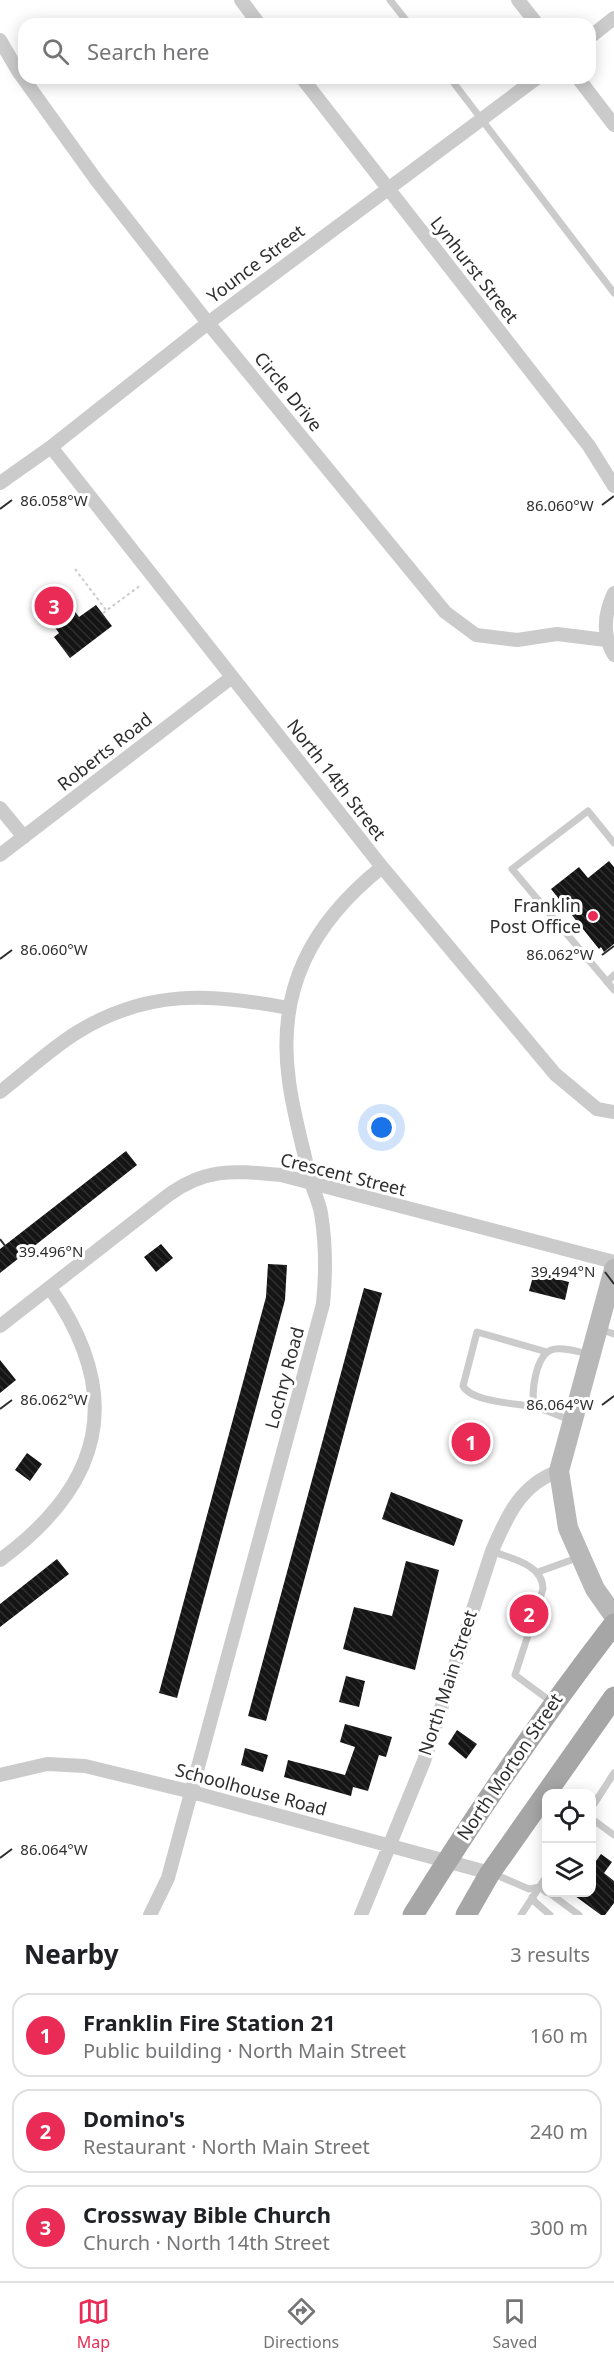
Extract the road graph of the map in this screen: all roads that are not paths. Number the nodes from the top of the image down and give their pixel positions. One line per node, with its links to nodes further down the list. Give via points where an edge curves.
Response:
1 (241, 0): 4 (street)
2 (390, 0): 5 (lane)
3 (518, 0): 6 (street)
4 (255, 18)
5 (404, 18)
6 (532, 18)
7 (614, 18): 8 (street)
8 (596, 32)
9 (0, 40): 10 (street, Circle Drive)
10 (18, 70)
11 (28, 84): 20 (street, Circle Drive, via 97,182)
12 (307, 84): 18 (street, Lynhurst Street)
13 (455, 84): 16 (lane)
14 (529, 84): 16 (street, Younce Street)
15 (583, 84): 17 (street)
16 (482, 119): 18 (street, Younce Street); 19 (lane)
17 (614, 125)
18 (388, 189): 20 (street, Younce Street); 23 (street, Lynhurst Street, via 589,446)
19 (614, 293)
20 (208, 323): 21 (street, Younce Street); 25 (street, Circle Drive, via 445,612 476,635 517,640 557,634)
21 (51, 447): 22 (street, Younce Street); 27 (street, North 14th Street)
22 (0, 483)
23 (614, 486)
24 (614, 592): 25 (street, via 606,621)
25 (606, 640): 26 (street)
26 (614, 655)
27 (232, 677): 29 (street, Roberts Road); 32 (street, North 14th Street)
28 (0, 808): 29 (street)
29 (24, 837): 31 (street, Roberts Road)
30 (614, 843): 34 (lane, via 588,812 512,869)
31 (0, 855)
32 (382, 867): 36 (street, Lochry Road, via 352,891 327,920 306,953); 38 (street, North 14th Street, via 555,1074 597,1109)
33 (614, 975): 34 (lane)
34 (607, 982): 35 (lane)
35 (614, 990)
36 (289, 1008): 37 (street, via 227,997 166,998 143,1004 76,1033); 39 (street, Lochry Road, via 289,1082)
37 (0, 1092)
38 (614, 1112)
39 (312, 1185): 40 (street, Crescent Street); 42 (street, Crescent Street, via 281,1175 236,1171 195,1178 166,1196); 60 (street, Lochry Road, via 321,1211 325,1250 323,1304)
40 (614, 1262)
41 (614, 1269): 44 (street)
42 (50, 1288): 43 (street, Crescent Street); 52 (street, via 69,1315 86,1351 94,1401 93,1425 79,1477 66,1498 28,1539)
43 (0, 1326)
44 (606, 1331): 46 (street)
45 (547, 1352): 46 (lane, via 554,1349); 47 (lane, via 532,1392); 47 (lane, via 477,1332 463,1386 466,1391)
46 (589, 1354): 48 (street)
47 (535, 1407): 48 (lane)
48 (571, 1420): 49 (street)
49 (559, 1470): 50 (street, North Main Street, via 529,1487 516,1502); 51 (street, via 568,1528)
50 (492, 1551): 53 (lane); 64 (street, North Main Street, via 424,1761)
51 (579, 1557): 53 (lane); 54 (street)
52 (0, 1560)
53 (538, 1572): 57 (lane, via 543,1589 515,1675)
54 (614, 1616)
55 (614, 1624): 57 (main road, North Morton Street)
56 (614, 1697): 66 (main road)
57 (553, 1703): 65 (main road, North Morton Street)
58 (614, 1773): 61 (lane)
59 (0, 1775): 60 (street, Schoolhouse Road, via 47,1764 85,1766)
60 (192, 1792): 64 (street, Schoolhouse Road); 72 (street, Lochry Road, via 168,1878)
61 (596, 1800)
62 (596, 1822): 63 (lane)
63 (614, 1835)
64 (391, 1847): 65 (street, Schoolhouse Road); 73 (street, North Main Street)
65 (446, 1862): 66 (street, Schoolhouse Road); 74 (main road, North Morton Street)
66 (490, 1873): 67 (lane); 75 (main road)
67 (529, 1889): 68 (lane); 71 (lane)
68 (542, 1890)
69 (542, 1892): 71 (lane)
70 (555, 1897): 78 (lane)
71 (533, 1898): 76 (lane); 77 (lane)
72 (150, 1915)
73 (361, 1915)
74 (413, 1915)
75 (466, 1915)
76 (521, 1915)
77 (550, 1915)
78 (579, 1915)

